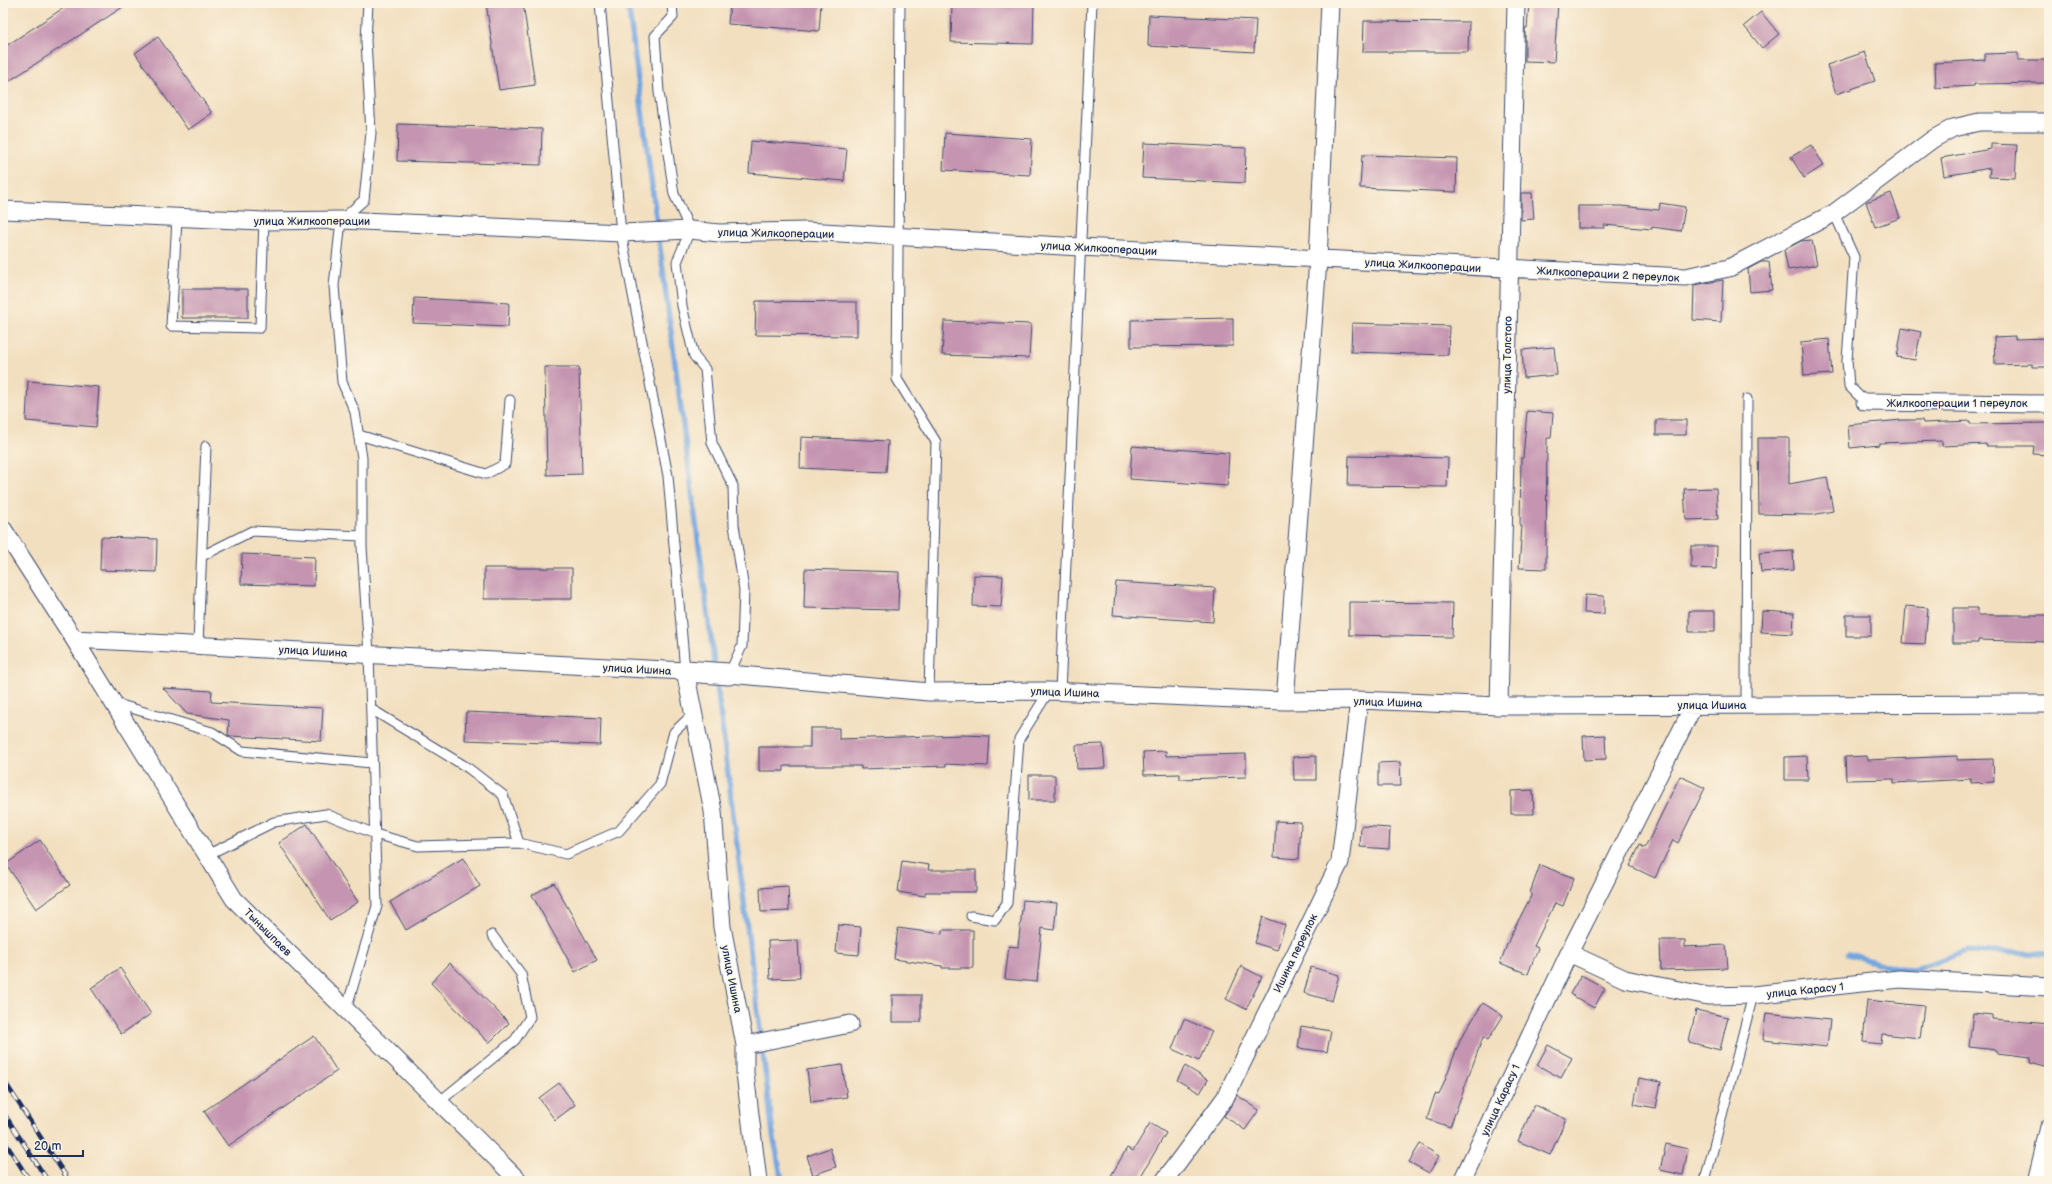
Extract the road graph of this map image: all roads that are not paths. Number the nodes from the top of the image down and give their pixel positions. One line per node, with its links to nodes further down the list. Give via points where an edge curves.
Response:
1 (368, 3): 12 (lane, via 366,40 371,133 364,200)
2 (600, 3): 15 (lane)
3 (672, 3): 14 (lane, via 673,17 655,36 659,92 674,194)
4 (900, 3): 16 (lane)
5 (1092, 3): 17 (lane)
6 (1330, 3): 18 (street)
7 (1516, 3): 19 (street, улица Толстого)
8 (2049, 122): 10 (street, Жилкооперации 2 переулок, via 1979,122 1953,128 1934,139)
9 (3, 210): 11 (street, улица Жилкооперации)
10 (1834, 213): 19 (street, Жилкооперации 2 переулок, via 1729,268 1685,277); 22 (lane, via 1854,257 1847,361 1849,386)
11 (177, 219): 13 (street, улица Жилкооперации); 13 (lane, via 170,326 260,328)
12 (341, 220): 13 (street, улица Жилкооперации); 15 (street, улица Жилкооперации); 24 (lane, via 334,286 335,301 342,382 355,412)
13 (264, 222)
14 (690, 230): 15 (street, улица Жилкооперации); 16 (street, улица Жилкооперации, via 719,233 806,231); 33 (lane, via 677,262 682,306 694,356 705,369 712,443 733,486 734,525 744,590 742,646)
15 (621, 233): 32 (lane, via 668,476)
16 (898, 237): 17 (street, улица Жилкооперации); 35 (lane, via 897,379 936,442)
17 (1080, 247): 18 (street, улица Жилкооперации); 34 (lane)
18 (1318, 260): 19 (street, улица Жилкооперации); 37 (street)
19 (1509, 269): 42 (street, улица Толстого)
20 (1747, 399): 41 (lane)
21 (510, 400): 24 (lane, via 505,464 486,474)
22 (1865, 402): 23 (street, Жилкооперации 1 переулок)
23 (2049, 404)
24 (359, 435): 27 (lane, via 362,458)
25 (206, 446): 28 (lane)
26 (3, 529): 29 (street, Тынышпаев)
27 (362, 536): 28 (lane, via 252,531); 31 (lane)
28 (202, 556): 30 (lane)
29 (74, 639): 30 (street, улица Ишина); 38 (street, Тынышпаев)
30 (198, 645): 31 (street, улица Ишина)
31 (369, 654): 32 (street, улица Ишина); 43 (lane)
32 (685, 671): 33 (street); 44 (street, улица Ишина)
33 (729, 674): 35 (street, улица Ишина)
34 (1055, 691): 35 (street, улица Ишина); 37 (street, улица Ишина); 49 (lane, via 1020,739 1008,903 996,920)
35 (929, 692)
36 (1359, 700): 37 (street, улица Ишина); 42 (street, улица Ишина); 61 (street, Ишина переулок, via 1340,862 1225,1098)
37 (1284, 701)
38 (113, 702): 45 (lane, via 212,732 242,751); 48 (street, Тынышпаев)
39 (2049, 704): 41 (street, улица Ишина)
40 (1694, 705): 41 (street, улица Ишина); 42 (street, улица Ишина); 51 (street, улица Карасу 1)
41 (1746, 705)
42 (1499, 706)
43 (371, 709): 45 (lane); 47 (lane, via 468,768 503,795)
44 (693, 714): 47 (lane, via 674,732 660,784 619,831 566,854); 56 (street, улица Ишина, via 713,811 722,927)
45 (372, 764): 46 (lane)
46 (375, 834): 47 (lane, via 418,846); 48 (lane, via 326,814 274,822); 54 (lane, via 377,906)
47 (518, 844)
48 (207, 855): 54 (street, Тынышпаев, via 234,899)
49 (971, 916)
50 (492, 935): 57 (lane, via 521,974 530,1017 515,1040)
51 (1569, 953): 53 (street, улица Карасу 1, via 1624,979 1708,996); 62 (street, улица Карасу 1)
52 (2049, 987): 53 (street, улица Карасу 1, via 1899,979)
53 (1753, 995): 63 (lane)
54 (346, 1010): 57 (street, Тынышпаев)
55 (850, 1024): 56 (street)
56 (746, 1045): 60 (street, улица Ишина, via 745,1073)
57 (439, 1102): 59 (street, Тынышпаев)
58 (2049, 1127): 64 (street)
59 (519, 1181)
60 (758, 1181)
61 (1164, 1181)
62 (1462, 1181)
63 (1705, 1181)
64 (2036, 1181)

